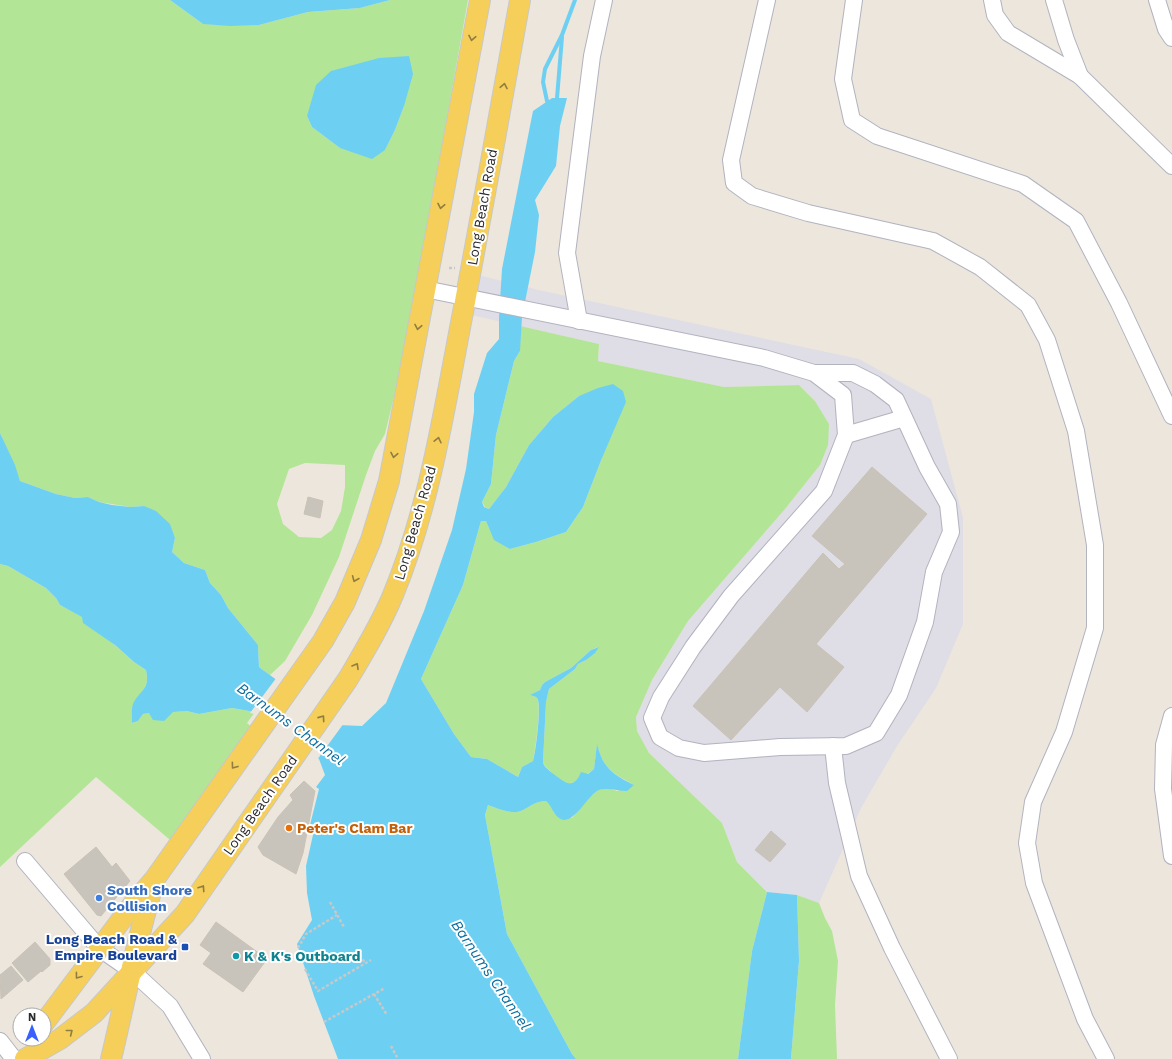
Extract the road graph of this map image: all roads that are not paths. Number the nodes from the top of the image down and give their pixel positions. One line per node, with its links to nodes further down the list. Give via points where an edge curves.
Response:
1 (480, 0): 12 (main road, one-way to 12)
2 (520, 0): 13 (main road, Long Beach Road, one-way to 2)
3 (604, 0): 14 (street, via 592,56 567,253)
4 (767, 0): 37 (street, via 731,160 734,183 752,196 808,213 932,241 980,267 1028,305 1047,340 1076,431 1094,537 1095,628 1064,732 1033,802 1027,843 1034,883 1085,1019)
5 (854, 0): 16 (street, via 843,79 852,120 877,136 1023,184 1076,221 1119,303)
6 (992, 0): 10 (street, via 995,15 1008,33)
7 (1054, 0): 10 (street)
8 (1157, 0): 9 (street, via 1166,29)
9 (1172, 38)
10 (1080, 76): 11 (street)
11 (1172, 166)
12 (425, 289): 13 (street); 23 (main road, one-way to 23, via 389,481 371,540 345,602 301,674)
13 (466, 296): 14 (street); 25 (main road, Long Beach Road, one-way to 13, via 185,914 335,699 371,639 392,597 422,510 440,433)
14 (579, 321): 15 (street, via 764,358)
15 (814, 373): 17 (street, via 853,373 875,384 896,400); 18 (street, via 843,395)
16 (1172, 416)
17 (904, 418): 18 (street); 20 (street, via 948,504 951,532 934,572 925,622 899,695 876,733 846,746)
18 (846, 435): 20 (street, via 824,491 731,596 693,647 661,697 652,718 660,737 679,748 704,753 772,747)
19 (1172, 716): 21 (street, via 1164,745 1163,789)
20 (833, 746): 28 (street, via 837,783 860,876 892,948)
21 (1172, 856)
22 (25, 861): 24 (street)
23 (154, 880): 24 (main road); 25 (main road)
24 (99, 948): 25 (street); 26 (main road, one-way to 26)
25 (132, 971): 32 (main road, Long Beach Road, one-way to 25, via 60,1039 94,1012); 33 (main road); 34 (street, via 170,1006)
26 (52, 1012)
27 (0, 1041): 30 (street)
28 (940, 1043): 35 (street); 36 (street)
29 (28, 1047): 31 (main road)
30 (14, 1059)
31 (20, 1059)
32 (25, 1059)
33 (111, 1059)
34 (202, 1059)
35 (939, 1059)
36 (949, 1059)
37 (1106, 1059)

